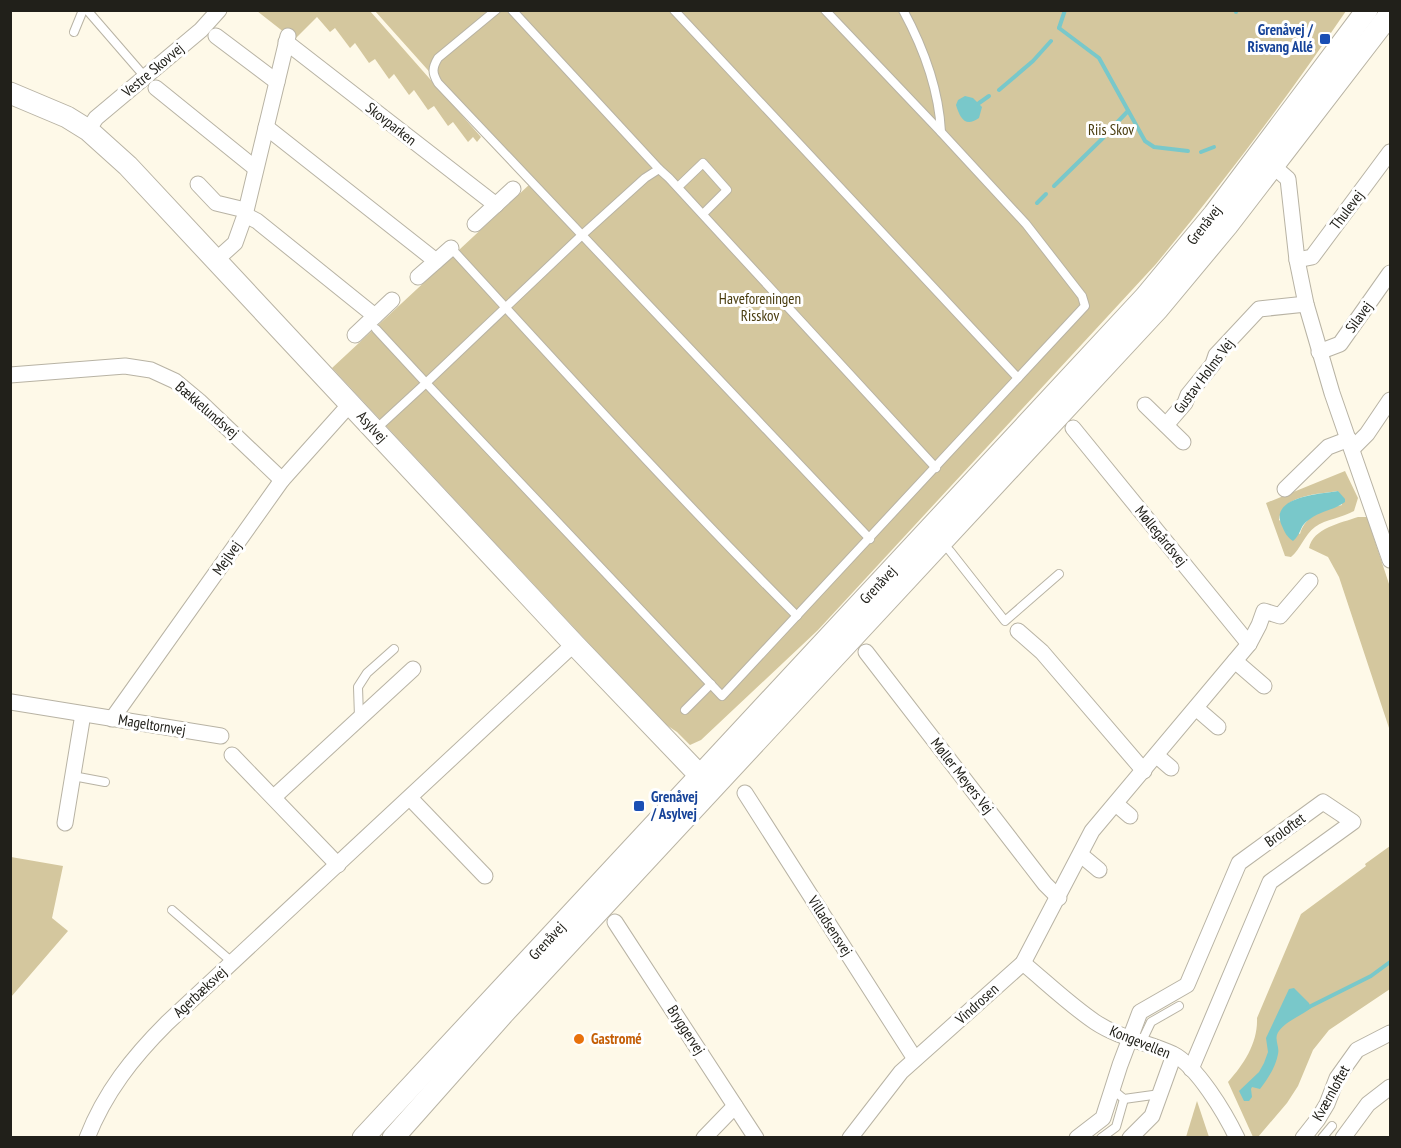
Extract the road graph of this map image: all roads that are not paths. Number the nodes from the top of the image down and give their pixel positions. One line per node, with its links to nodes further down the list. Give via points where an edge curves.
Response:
1 (85, 10): 10 (lane); 12 (lane)
2 (219, 10): 12 (street, Vestre Skovvej)
3 (496, 10): 30 (lane, via 438,58 433,74)
4 (512, 10): 22 (lane)
5 (674, 10): 44 (lane)
6 (825, 10): 18 (lane)
7 (903, 10): 18 (lane, via 928,68)
8 (1367, 10): 20 (street, Grenåvej)
9 (1390, 14): 20 (street, Grenåvej)
10 (74, 32)
11 (216, 36): 13 (street)
12 (146, 77): 17 (street, Vestre Skovvej, via 96,118)
13 (277, 82): 16 (street, Skovparken); 26 (street, Skovparken, via 287,39)
14 (156, 88): 21 (street)
15 (10, 93): 17 (street, Asylvej)
16 (266, 127): 21 (street, Skovparken); 34 (street)
17 (88, 130): 32 (street, Asylvej, via 128,166)
18 (941, 132): 44 (lane, via 1026,224 1082,296 1085,306)
19 (1390, 152): 33 (street, Thulevej, via 1312,257)
20 (1266, 160): 33 (street, via 1288,180); 59 (street, Grenåvej, via 1227,226 1158,309); 87 (street, Grenåvej)
21 (255, 168): 27 (street, Skovparken)
22 (658, 169): 24 (lane); 30 (lane)
23 (198, 184): 27 (street, via 216,203)
24 (678, 187): 28 (lane); 28 (lane, via 703,163 728,190)
25 (513, 189): 26 (street)
26 (496, 205): 29 (street)
27 (245, 212): 32 (street, Skovparken, via 235,243); 40 (street)
28 (703, 214): 54 (lane)
29 (475, 224)
30 (582, 235): 39 (lane); 58 (lane)
31 (451, 248): 34 (street); 39 (lane)
32 (216, 260): 47 (street, Asylvej)
33 (1297, 260): 38 (street)
34 (436, 261): 36 (street)
35 (1390, 273): 42 (street, Silavej, via 1340,344)
36 (418, 277)
37 (392, 300): 40 (street)
38 (1306, 304): 42 (street); 49 (street, Gustav Holms Vej, via 1259,309 1216,355)
39 (504, 308): 45 (lane); 63 (lane)
40 (376, 322): 41 (street); 45 (lane)
41 (355, 334)
42 (1319, 352): 53 (street)
43 (10, 375): 55 (street, Bækkelundsvej, via 125,366 151,370 175,381 199,401)
44 (1018, 378): 54 (lane)
45 (426, 383): 51 (lane); 71 (lane)
46 (1390, 400): 53 (street, via 1367,434)
47 (350, 404): 51 (street, Asylvej); 55 (street, Mejlvej)
48 (1145, 405): 49 (street, Gustav Holms Vej)
49 (1166, 425): 52 (street, Gustav Holms Vej)
50 (1073, 428): 66 (street, Møllegårdsvej)
51 (375, 430): 65 (street, Asylvej)
52 (1183, 441)
53 (1350, 444): 56 (street, via 1328,447); 57 (street)
54 (936, 468): 58 (lane)
55 (282, 480): 77 (street, Mejlvej)
56 (1285, 489)
57 (1387, 535): 60 (street)
58 (870, 539): 63 (lane)
59 (941, 543): 61 (lane, via 1005,621); 87 (street, Grenåvej)
60 (1390, 560)
61 (1059, 574)
62 (1310, 581): 66 (street, Vindrosen, via 1281,616 1264,611)
63 (797, 616): 71 (lane, via 722,696)
64 (1018, 631): 84 (street, via 1042,652)
65 (574, 644): 87 (street, Asylvej); 90 (street, Agerbæksvej)
66 (1249, 644): 69 (street, Vindrosen)
67 (393, 649): 78 (lane, via 358,687)
68 (866, 652): 98 (street, Møller Meyers Vej)
69 (1235, 661): 72 (street); 74 (street, Vindrosen)
70 (413, 669): 78 (street)
71 (711, 684): 75 (lane)
72 (1264, 686)
73 (11, 702): 76 (street, Mageltornvej)
74 (1196, 708): 79 (street); 82 (street, Vindrosen)
75 (685, 710)
76 (83, 714): 77 (street, Mageltornvej); 85 (street)
77 (112, 718): 80 (street, Mageltornvej)
78 (359, 719): 89 (street)
79 (1218, 727)
80 (221, 736)
81 (232, 754): 89 (street)
82 (1157, 756): 83 (street); 84 (street, Vindrosen)
83 (1171, 768)
84 (1144, 771): 91 (street, Vindrosen)
85 (73, 776): 86 (lane); 93 (street)
86 (105, 782)
87 (706, 782): 116 (street, Grenåvej); 117 (street, Grenåvej)
88 (745, 793): 107 (street, Villadsensvej)
89 (274, 798): 95 (street)
90 (410, 798): 95 (street, Agerbæksvej); 97 (street)
91 (1116, 804): 92 (street); 94 (street, Vindrosen, via 1092,831)
92 (1130, 816)
93 (65, 823)
94 (1081, 855): 96 (street); 98 (street, Vindrosen)
95 (338, 865): 101 (street, Agerbæksvej)
96 (1099, 870)
97 (485, 876)
98 (1059, 898): 102 (street, Vindrosen)
99 (172, 910): 101 (lane)
100 (615, 922): 113 (street, Bryggervej)
101 (232, 962): 115 (street, Agerbæksvej, via 135,1056 109,1093)
102 (1023, 963): 105 (street, Kongevellen, via 1095,1022); 107 (street, Vindrosen)
103 (1179, 1006): 105 (lane, via 1150,1022)
104 (1390, 1033): 125 (street, Kværnloftet, via 1357,1050 1337,1078 1318,1119)
105 (1135, 1040): 106 (street, Kongevellen); 108 (street, Broloftet, via 1140,1012 1187,985 1239,863 1323,802 1353,822 1270,882); 110 (street, Broloftet)
106 (1174, 1055): 108 (street, Kongevellen); 111 (street)
107 (915, 1059): 120 (street, Vindrosen)
108 (1191, 1069): 124 (street, Kongevellen, via 1225,1112)
109 (1390, 1087): 127 (street, via 1368,1104)
110 (1112, 1089): 112 (lane); 121 (street, Broloftet, via 1103,1118)
111 (1160, 1095): 112 (lane); 123 (street, via 1152,1116)
112 (1124, 1099): 122 (lane, via 1116,1127)
113 (735, 1106): 118 (street); 119 (street, Bryggervej)
114 (1332, 1126): 126 (lane)
115 (87, 1137)
116 (363, 1137)
117 (393, 1137)
118 (704, 1137)
119 (756, 1137)
120 (850, 1137)
121 (1077, 1137)
122 (1101, 1137)
123 (1130, 1137)
124 (1237, 1137)
125 (1303, 1137)
126 (1322, 1137)
127 (1343, 1137)

